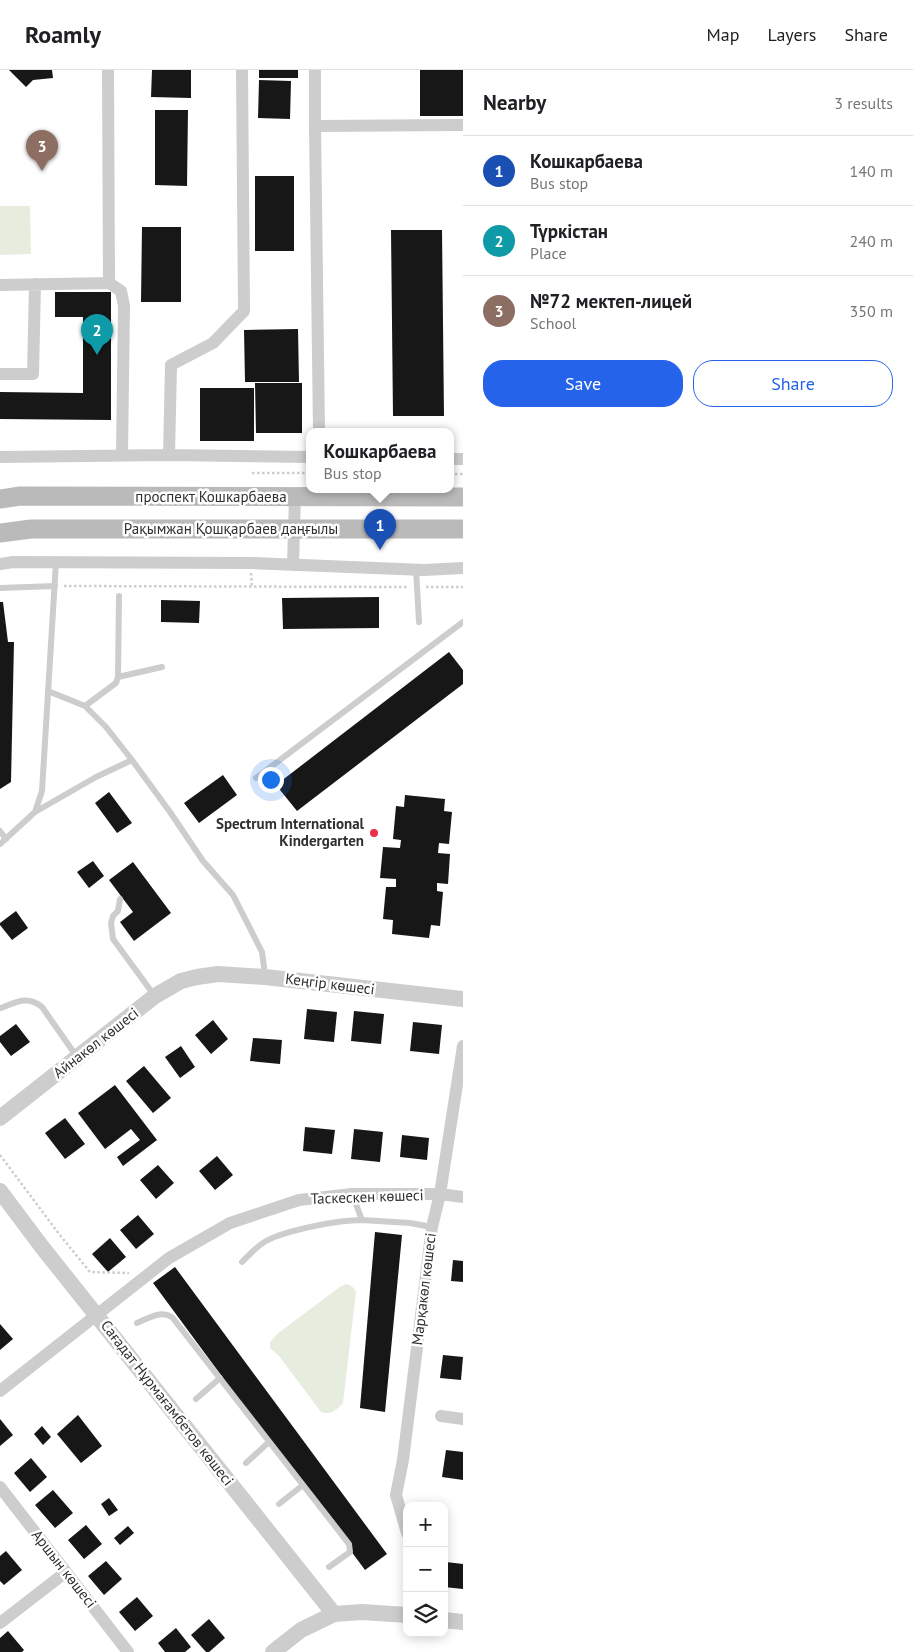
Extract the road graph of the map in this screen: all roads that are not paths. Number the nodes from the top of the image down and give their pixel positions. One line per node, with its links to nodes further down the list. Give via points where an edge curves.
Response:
1 (108, 70): 6 (street)
2 (242, 70): 11 (street, via 244,311 213,343 171,365)
3 (315, 70): 5 (street)
4 (463, 125): 5 (street)
5 (315, 126): 10 (street)
6 (109, 283): 7 (street); 12 (street, via 121,291 124,306)
7 (35, 284): 8 (street); 9 (street, via 33,374)
8 (0, 285)
9 (0, 374)
10 (319, 428)
11 (169, 455): 12 (street); 14 (street)
12 (122, 456): 13 (street)
13 (0, 457)
14 (306, 457)
15 (295, 497): 16 (main road, проспект Кошкарбаева); 17 (main road, проспект Кошкарбаева, via 20,496); 18 (street)
16 (463, 497)
17 (0, 500)
18 (294, 529): 19 (main road, Рақымжан Қошқарбаев даңғылы); 20 (main road, Рақымжан Қошқарбаев даңғылы, via 31,528); 23 (street)
19 (463, 529)
20 (0, 533)
21 (56, 562): 22 (street); 23 (street); 26 (lane)
22 (0, 564)
23 (293, 565): 25 (street)
24 (463, 568): 25 (street)
25 (416, 569): 29 (lane)
26 (54, 586): 27 (lane); 33 (lane)
27 (0, 588)
28 (119, 596): 32 (lane)
29 (419, 622)
30 (463, 622): 36 (lane)
31 (162, 667): 32 (lane)
32 (118, 677): 34 (lane, via 116,684)
33 (48, 691): 34 (lane); 37 (lane, via 42,791)
34 (85, 706): 35 (lane)
35 (132, 760): 37 (lane, via 96,776); 42 (lane, via 203,861 232,895 262,952)
36 (256, 778)
37 (35, 812): 39 (lane)
38 (0, 831): 39 (lane)
39 (6, 839): 40 (lane)
40 (0, 844)
41 (120, 899): 44 (lane, via 111,923 113,939)
42 (265, 976): 43 (street, Кеңгір көшесі, via 218,974); 45 (street, Кеңгір көшесі)
43 (197, 977): 44 (street, Айнакөл көшесі, via 181,981)
44 (155, 996): 48 (street, Айнакөл көшесі)
45 (463, 999)
46 (0, 1008): 48 (lane, via 28,1000 36,1001)
47 (463, 1046): 52 (street, Марқакөл көшесі)
48 (77, 1057): 49 (street, Айнакөл көшесі)
49 (0, 1118)
50 (0, 1191): 54 (street, Сағадат Нұрмағамбетов көшесі)
51 (352, 1194): 52 (street, Таскескен көшесі); 55 (lane); 58 (street, Таскескен көшесі, via 299,1200 230,1223 169,1258)
52 (440, 1194): 53 (street, Таскескен көшесі); 56 (street, Марқакөл көшесі)
53 (463, 1197)
54 (7, 1209): 58 (street, Сағадат Нұрмағамбетов көшесі)
55 (362, 1220): 56 (lane); 57 (lane, via 348,1220 281,1235 264,1242)
56 (432, 1227): 70 (street, Марқакөл көшесі, via 396,1495)
57 (242, 1262)
58 (97, 1315): 61 (street, Таскескен көшесі); 73 (street, Сағадат Нұрмағамбетов көшесі)
59 (137, 1323): 60 (lane, via 157,1314 172,1317)
60 (220, 1378): 62 (lane); 65 (lane)
61 (0, 1391)
62 (196, 1399)
63 (441, 1416): 64 (street)
64 (463, 1419)
65 (269, 1442): 66 (lane); 67 (lane)
66 (246, 1463)
67 (303, 1485): 69 (lane); 71 (lane, via 349,1544 350,1552)
68 (0, 1487): 72 (street, Аршын көшесі)
69 (278, 1504)
70 (403, 1519)
71 (329, 1567)
72 (66, 1572): 77 (street); 78 (street, Аршын көшесі)
73 (334, 1614): 74 (street); 79 (street, via 301,1630)
74 (403, 1615)
75 (448, 1620): 76 (street)
76 (463, 1622)
77 (0, 1623)
78 (128, 1652)
79 (273, 1652)

